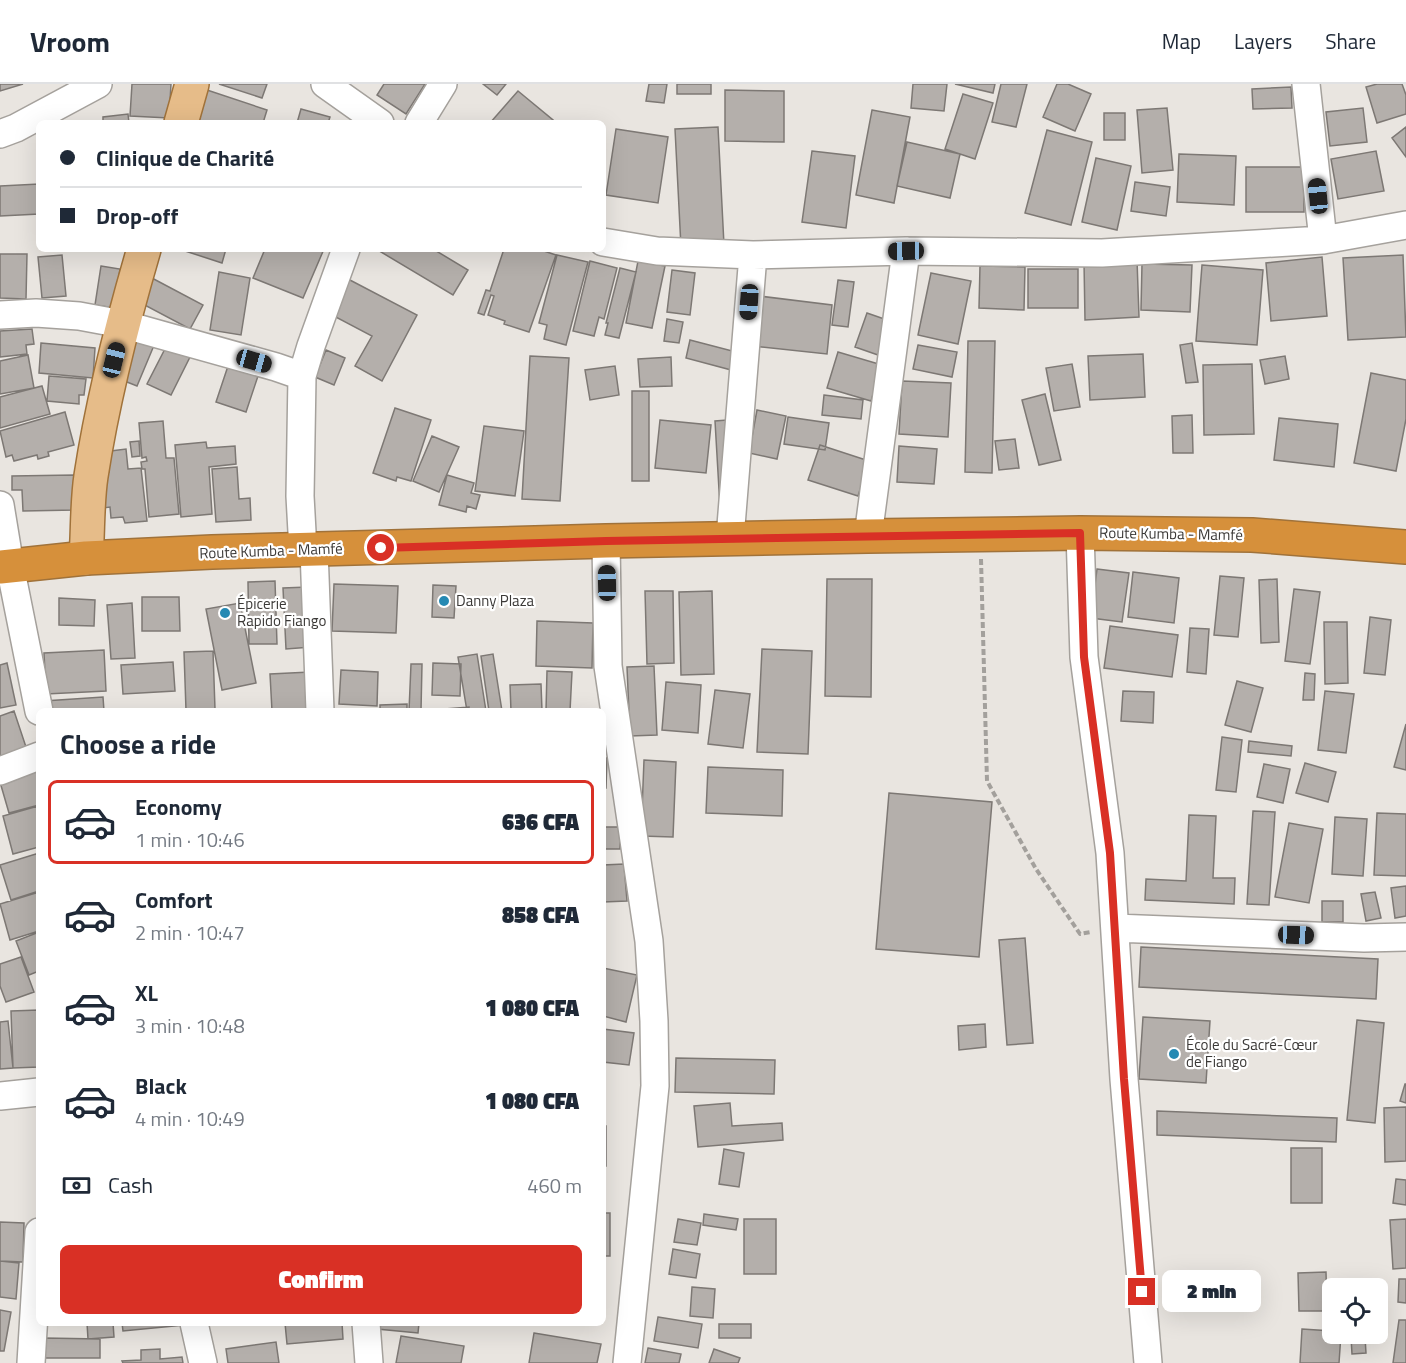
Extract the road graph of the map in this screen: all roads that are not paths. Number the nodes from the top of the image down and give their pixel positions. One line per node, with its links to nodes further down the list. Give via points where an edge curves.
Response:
1 (98, 84): 9 (street)
2 (192, 84): 6 (main road)
3 (325, 84): 7 (street)
4 (443, 84): 8 (street)
5 (1306, 84): 11 (street)
6 (182, 120)
7 (376, 120)
8 (421, 120)
9 (0, 134)
10 (1406, 225): 11 (street)
11 (1323, 240): 13 (street, via 1102,253)
12 (606, 242): 16 (street, via 657,251)
13 (906, 251): 16 (street); 22 (street)
14 (143, 252): 18 (main road)
15 (345, 252): 19 (street)
16 (753, 255): 23 (street)
17 (0, 315): 18 (street, via 79,316)
18 (122, 324): 19 (street); 27 (main road, via 91,478)
19 (302, 376): 26 (street, via 300,496)
20 (0, 505): 28 (street)
21 (1080, 533): 22 (highway, Route Kumba - Mamfé); 25 (highway, Route Kumba - Mamfé, via 1252,535); 33 (street, via 1084,657 1110,853)
22 (868, 536): 23 (highway, Route Kumba - Mamfé)
23 (730, 538): 24 (highway, Route Kumba - Mamfé)
24 (606, 541): 26 (highway, Route Kumba - Mamfé); 43 (street, via 608,666 649,941 654,1021 655,1086)
25 (1406, 547)
26 (308, 550): 27 (highway, Route Kumba - Mamfé); 30 (street)
27 (86, 558): 28 (highway, Route Kumba - Mamfé)
28 (5, 566): 29 (street)
29 (38, 708)
30 (320, 708)
31 (36, 757): 32 (street)
32 (0, 771)
33 (1115, 928): 34 (street); 44 (street)
34 (1406, 937)
35 (36, 1092): 36 (street)
36 (0, 1096)
37 (36, 1288): 40 (street)
38 (196, 1326): 41 (street)
39 (366, 1326): 42 (street)
40 (32, 1363)
41 (203, 1363)
42 (369, 1363)
43 (627, 1363)
44 (1148, 1363)

